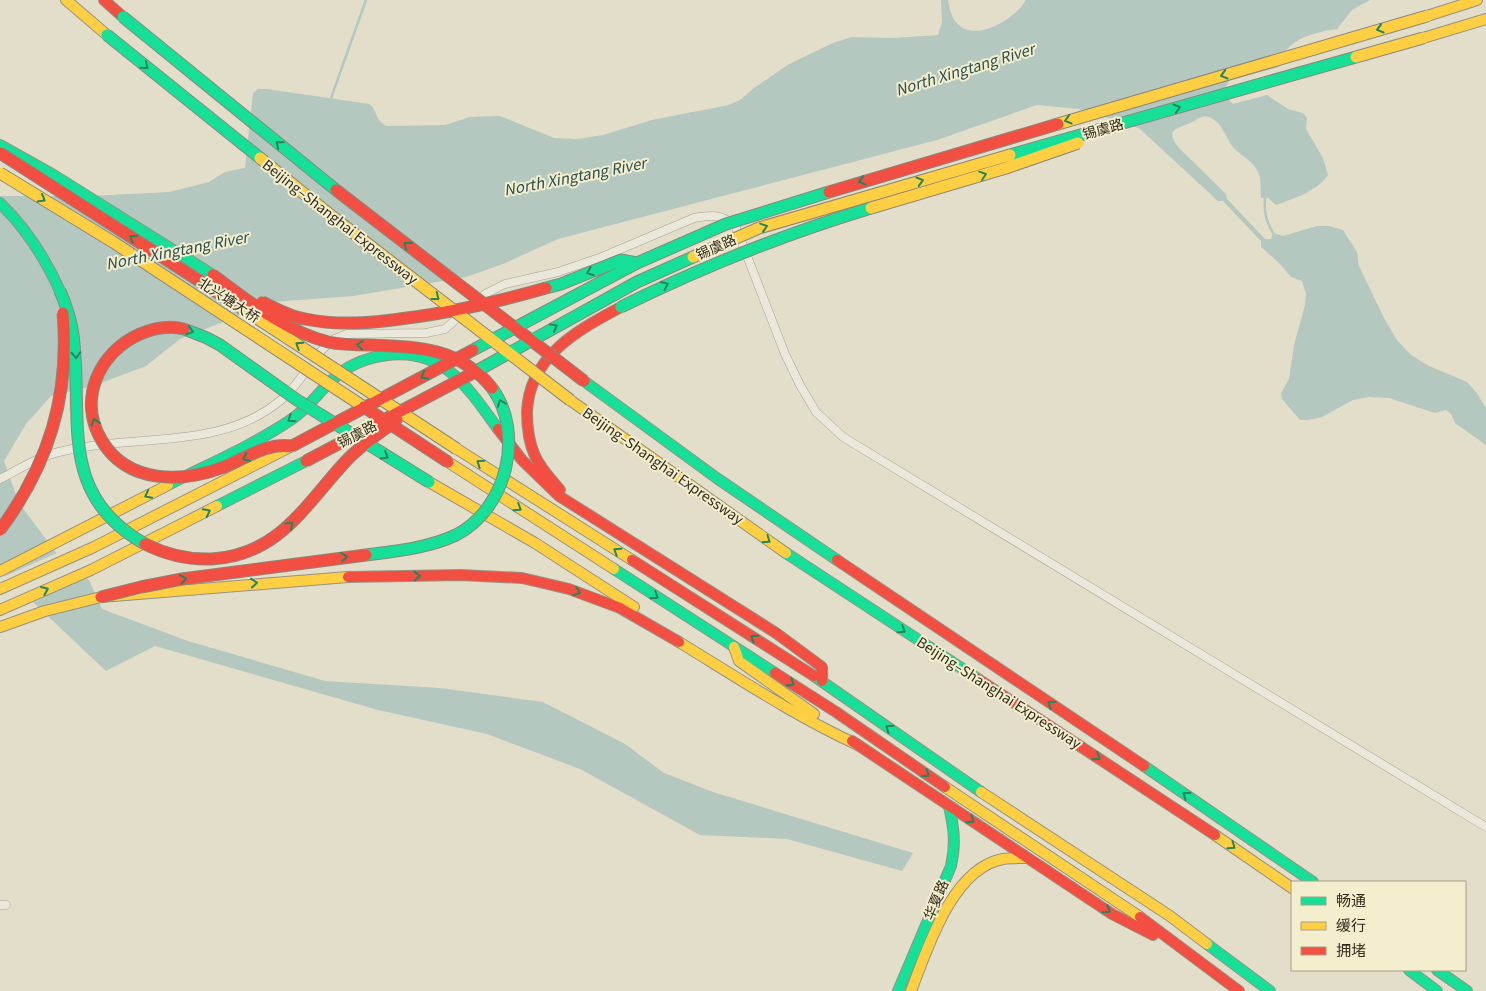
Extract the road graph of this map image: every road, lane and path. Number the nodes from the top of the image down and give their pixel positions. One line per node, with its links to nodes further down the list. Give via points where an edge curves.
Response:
1 (66, 0): 31 (main road, Beijing–Shanghai Expressway, one-way to 31, bridge, via 334,218 570,400 793,558)
2 (104, 0): 30 (main road, Beijing–Shanghai Expressway, one-way to 2, bridge, via 718,478 584,381 349,200)
3 (1478, 0): 10 (main road, 锡虞路, one-way to 10, bridge, via 798,200 726,224)
4 (1486, 19): 5 (main road, 锡虞路, one-way to 4, bridge)
5 (1157, 114): 13 (main road, 锡虞路, one-way to 5, bridge, via 637,282 759,228); 16 (main road, one-way to 5, bridge, via 544,471 530,444 527,407 534,377 558,347 576,333 621,307 719,261 789,235 1074,145)
6 (0, 145): 11 (main road)
7 (0, 153): 25 (main road, 北兴塘大桥, one-way to 7, bridge)
8 (0, 173): 23 (main road, 北兴塘大桥, one-way to 23, bridge, via 113,242)
9 (0, 203): 12 (main road, via 34,242)
10 (637, 263): 11 (main road, one-way to 11, bridge, via 621,260 562,284 488,304 373,323 332,324 302,318 270,306); 14 (main road, 锡虞路, one-way to 14, bridge)
11 (213, 275): 20 (main road, one-way to 11, bridge, via 198,576 425,546 457,535 478,518 494,499 506,470 510,445 499,396 486,380 452,356 427,349 329,342 294,330)
12 (60, 291): 13 (main road, one-way to 13, bridge, via 67,306 75,347 77,434 87,483 98,505 132,537 177,557 203,560 229,557 253,550 278,536 348,458); 17 (main road, bridge, via 64,373 53,429 28,487)
13 (419, 401): 21 (main road, 锡虞路, one-way to 13, bridge, via 100,566)
14 (292, 446): 19 (main road, 锡虞路, bridge, via 94,547); 24 (main road, one-way to 24, bridge, via 275,445 224,468 194,476 160,478 136,470 116,457 102,441 94,421 91,400 94,379 105,358 120,343 138,333 159,327 179,328 215,341 376,451 535,543 669,630)
15 (0, 479): 28 (street, via 58,452 204,434 240,425 283,398 332,340 347,334 426,333 445,329 485,294 505,284 558,272 602,257 694,218 724,218 735,225 800,385 816,412 844,437)
16 (568, 501): 18 (main road, one-way to 18, via 530,471 472,391 453,372 434,360 413,354 389,354 366,359 345,369 297,415 270,433); 25 (main road, via 776,633 822,667)
17 (0, 530)
18 (0, 571)
19 (0, 589)
20 (101, 596): 22 (main road); 24 (main road, one-way to 24, via 333,577 460,575 522,578 570,589 620,608)
21 (0, 610)
22 (0, 627)
23 (734, 647): 26 (main road, via 739,661); 32 (main road, 北兴塘大桥, one-way to 32, via 1125,906)
24 (711, 662): 26 (main road, via 769,698)
25 (822, 681): 38 (main road, 北兴塘大桥, one-way to 25, via 1170,916 1001,806)
26 (858, 745): 27 (main road)
27 (949, 806): 29 (main road, one-way to 29); 35 (main road, 华夏路, via 954,830 951,866)
28 (1486, 827)
29 (1031, 859): 32 (main road, one-way to 32, via 1112,914); 36 (main road, 华夏路, via 1012,857 994,860 976,870 961,885 942,916)
30 (1312, 881)
31 (1291, 887)
32 (1186, 951): 37 (main road)
33 (1410, 971): 39 (main road)
34 (1438, 971): 40 (main road)
35 (898, 991)
36 (911, 991)
37 (1239, 991)
38 (1270, 991)
39 (1437, 991)
40 (1467, 991)

